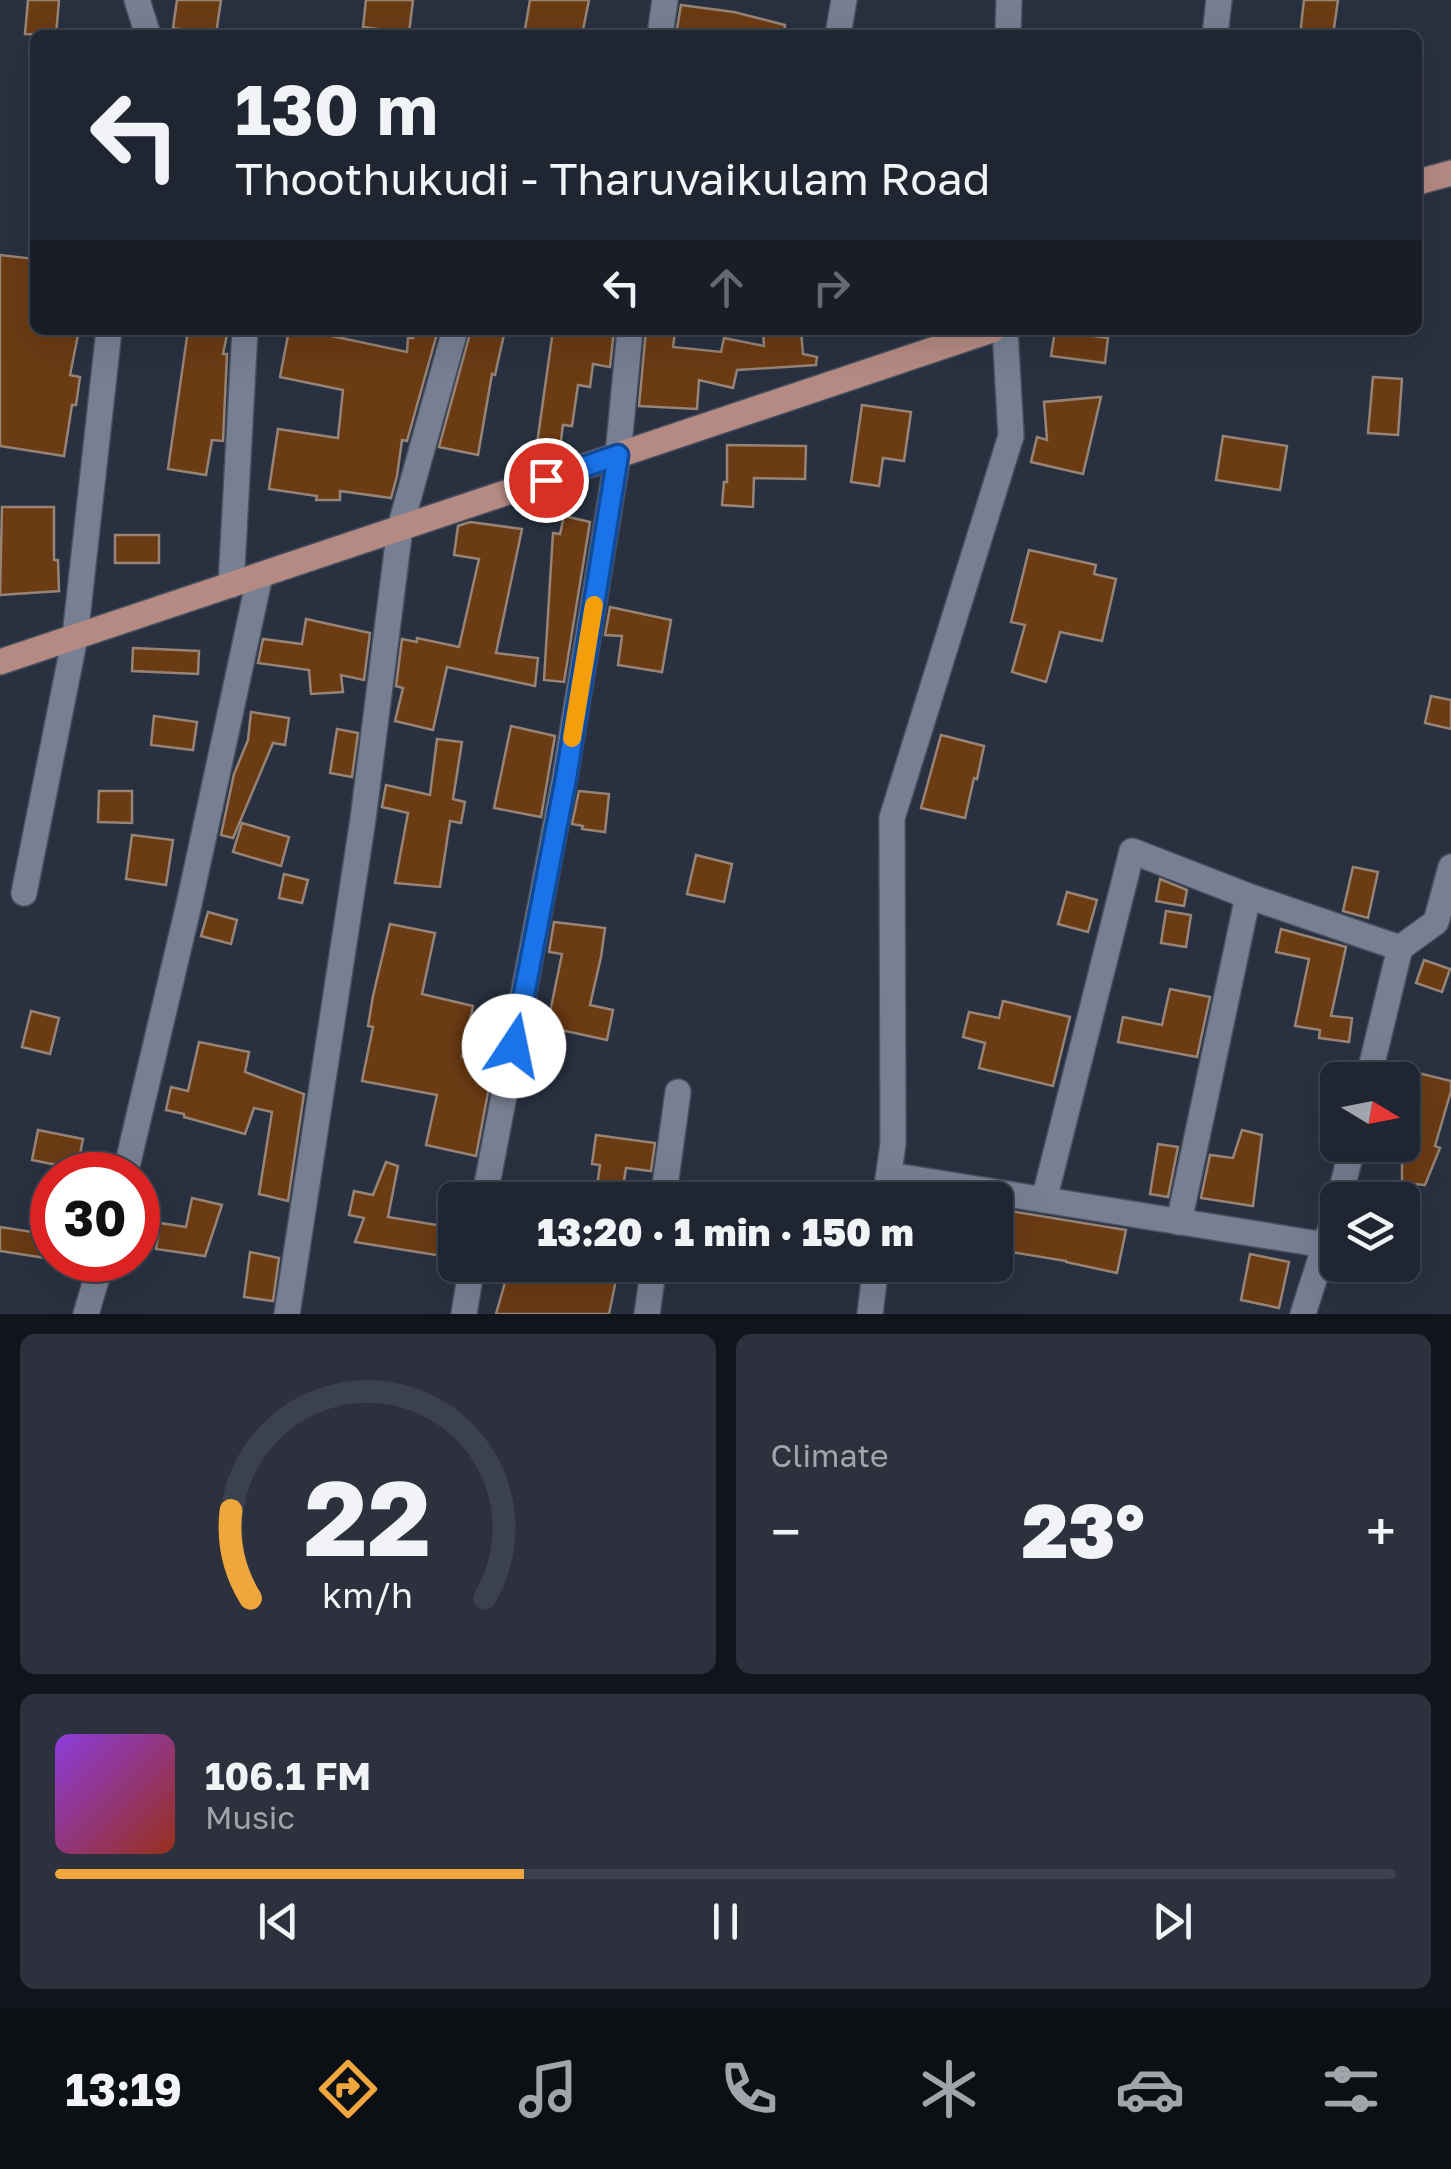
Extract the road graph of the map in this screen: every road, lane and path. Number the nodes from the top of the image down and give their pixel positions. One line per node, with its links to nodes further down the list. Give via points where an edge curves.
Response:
1 (137, 0): 6 (street)
2 (665, 0): 7 (street)
3 (844, 0): 8 (street)
4 (1009, 0): 9 (street)
5 (1219, 0): 10 (street)
6 (146, 30)
7 (661, 30)
8 (839, 30)
9 (1008, 30)
10 (1216, 30)
11 (1451, 173): 12 (main road)
12 (1422, 181)
13 (108, 335): 23 (street)
14 (245, 335): 22 (street)
15 (454, 335): 20 (street)
16 (630, 335): 19 (street)
17 (977, 335): 19 (main road)
18 (1005, 335): 35 (street, via 1012,436 892,818)
19 (618, 455): 20 (main road); 33 (street, via 566,778)
20 (400, 528): 21 (main road); 46 (street, via 364,819)
21 (260, 575): 22 (main road); 32 (street)
22 (231, 585): 23 (main road)
23 (75, 637): 24 (main road); 26 (street)
24 (0, 662)
25 (1451, 867): 28 (street)
26 (24, 892)
27 (1248, 896): 29 (street); 37 (street, via 1132,851); 38 (street)
28 (1444, 923): 29 (street)
29 (1400, 948): 30 (street)
30 (1372, 1062)
31 (678, 1092): 34 (street)
32 (131, 1152)
33 (487, 1182)
34 (665, 1182)
35 (888, 1182)
36 (1013, 1197): 37 (street)
37 (1044, 1200): 38 (street)
38 (1180, 1222): 39 (street)
39 (1320, 1244)
40 (1320, 1261): 50 (street)
41 (95, 1282): 45 (street)
42 (469, 1282): 47 (street)
43 (652, 1282): 48 (street)
44 (874, 1282): 49 (street)
45 (86, 1314)
46 (287, 1314)
47 (464, 1314)
48 (647, 1314)
49 (870, 1314)
50 (1304, 1314)

